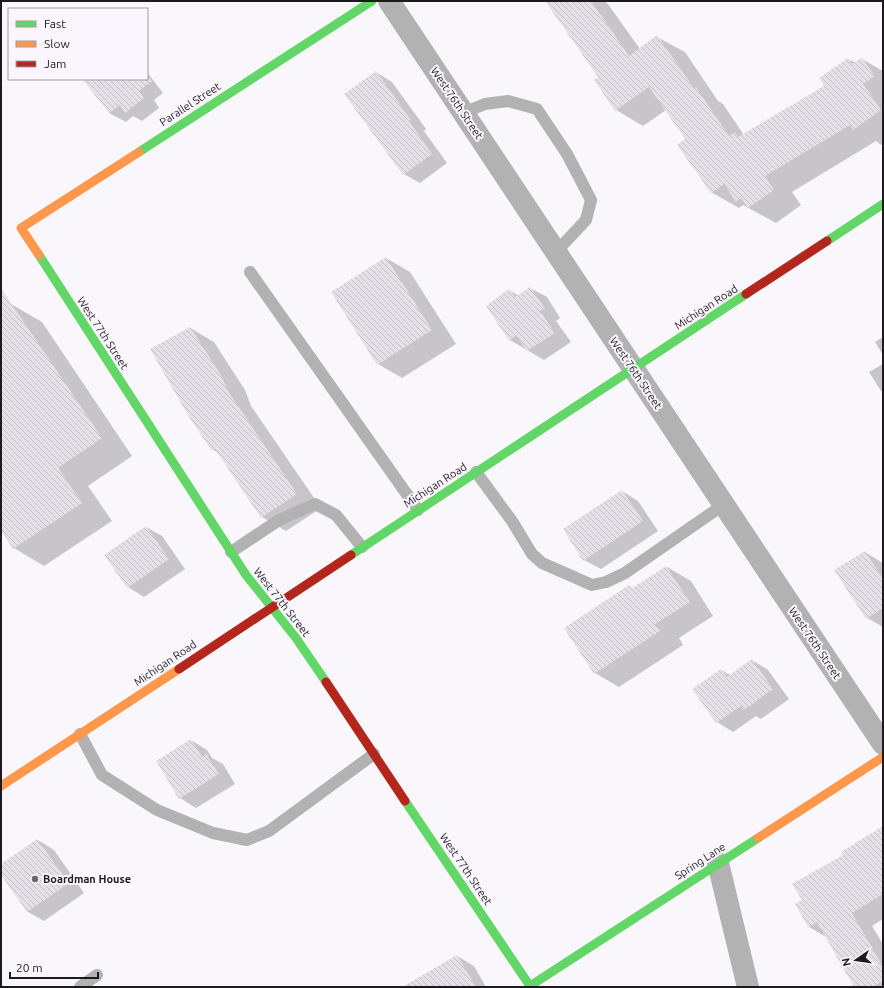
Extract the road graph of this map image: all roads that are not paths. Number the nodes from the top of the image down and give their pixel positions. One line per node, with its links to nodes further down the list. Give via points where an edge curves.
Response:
1 (372, 1): 5 (street, Parallel Street)
2 (389, 1): 3 (street, West 76th Street)
3 (463, 113): 6 (street, West 76th Street); 6 (lane, via 486,104 508,101 536,109 568,154 591,200 586,220)
4 (883, 204): 8 (street, Michigan Road)
5 (21, 228): 13 (street, West 77th Street)
6 (556, 252): 8 (street, West 76th Street)
7 (250, 272): 11 (lane)
8 (633, 369): 9 (street, Michigan Road); 10 (street, West 76th Street)
9 (476, 472): 10 (lane, via 512,521 532,554 542,563 592,584 606,582 625,574); 11 (street, Michigan Road)
10 (723, 505): 16 (street, West 76th Street)
11 (418, 510): 12 (street, Michigan Road)
12 (362, 547): 13 (lane, via 336,515 315,504 279,520); 14 (street, Michigan Road)
13 (231, 552): 14 (street, West 77th Street)
14 (270, 607): 15 (street, Michigan Road); 17 (street, West 77th Street, via 296,638)
15 (80, 734): 17 (lane, via 102,775 157,810 213,833 246,840 269,831); 19 (street, Michigan Road)
16 (883, 744)
17 (374, 754): 22 (street, West 77th Street)
18 (883, 757): 20 (street, Spring Lane)
19 (1, 786)
20 (718, 864): 22 (street, Spring Lane); 24 (street)
21 (97, 975): 23 (lane)
22 (530, 986)
23 (80, 987)
24 (748, 987)

